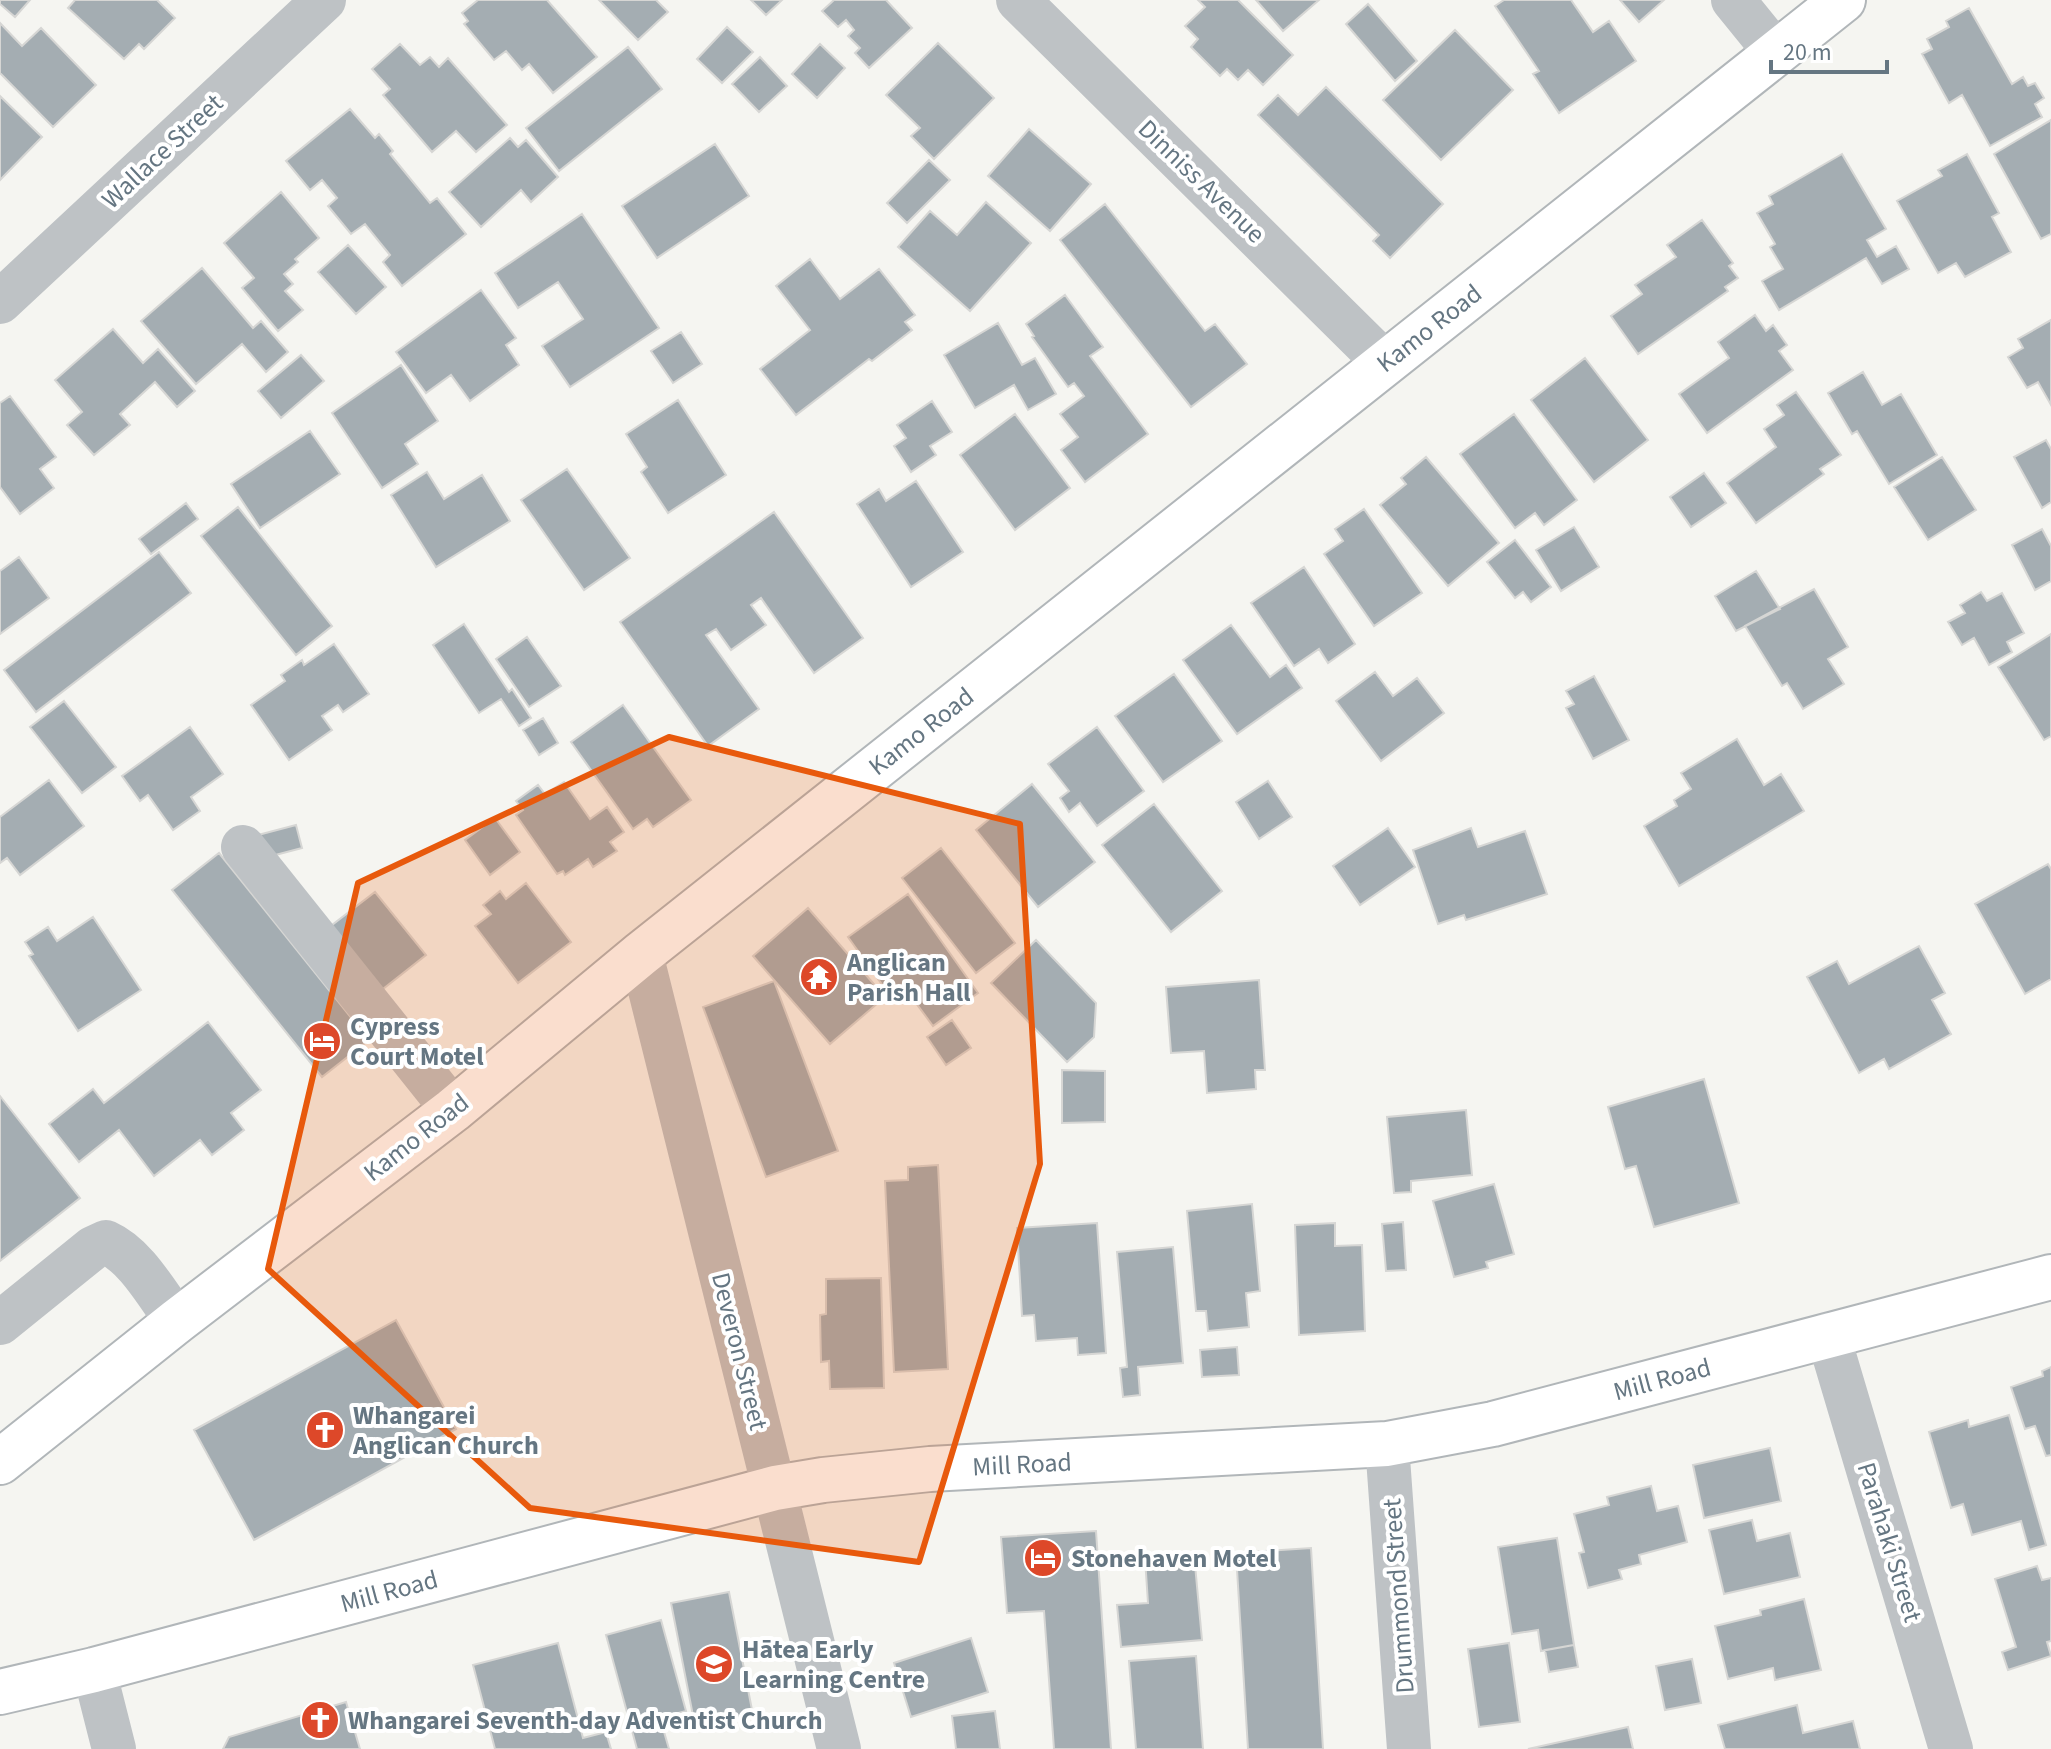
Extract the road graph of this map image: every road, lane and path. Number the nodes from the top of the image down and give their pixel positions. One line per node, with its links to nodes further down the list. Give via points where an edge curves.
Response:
1 (324, 0): 6 (street, Wallace Street)
2 (1018, 0): 7 (street, Dinniss Avenue)
3 (1733, 0): 5 (street)
4 (1843, 0): 5 (main road, Kamo Road)
5 (1776, 53): 7 (main road, Kamo Road)
6 (0, 302)
7 (1385, 363): 9 (main road, Kamo Road)
8 (243, 847): 10 (street)
9 (641, 954): 10 (main road, Kamo Road); 17 (street, Deveron Street)
10 (453, 1110): 12 (main road, Kamo Road)
11 (2051, 1277): 14 (main road, Mill Road)
12 (177, 1321): 13 (street, via 131,1261 106,1242); 16 (main road, Kamo Road)
13 (0, 1323)
14 (1828, 1335): 15 (main road, Mill Road, via 1493,1424); 23 (street, Parahaki Street)
15 (1387, 1444): 17 (main road, Mill Road, via 930,1469); 22 (street, Drummond Street)
16 (0, 1462)
17 (775, 1488): 18 (main road, Mill Road); 21 (street, Deveron Street)
18 (94, 1670): 19 (main road, Mill Road); 20 (street)
19 (0, 1692)
20 (114, 1749)
21 (839, 1749)
22 (1409, 1749)
23 (1951, 1749)

